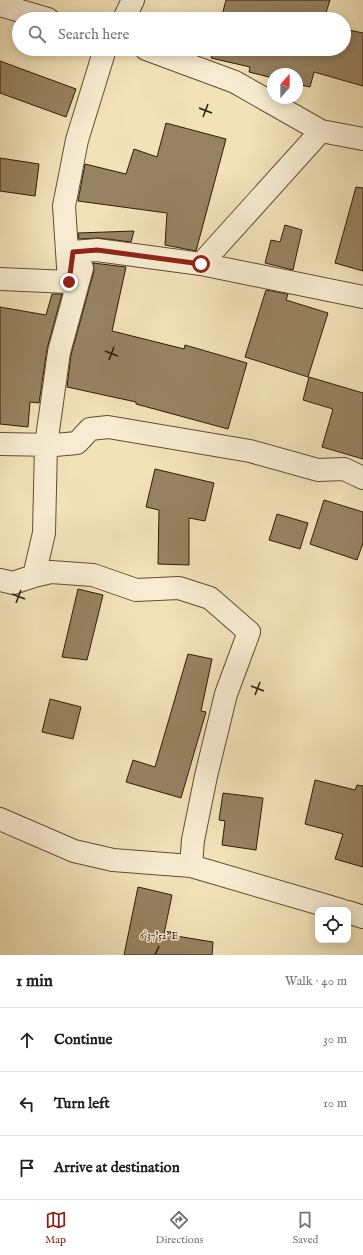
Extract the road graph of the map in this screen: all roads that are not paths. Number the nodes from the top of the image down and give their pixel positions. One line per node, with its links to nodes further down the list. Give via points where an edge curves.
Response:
1 (133, 0): 4 (street)
2 (0, 5): 3 (street)
3 (24, 12)
4 (127, 12)
5 (103, 56): 12 (street, via 77,140 64,206)
6 (165, 56): 7 (street, via 235,82)
7 (321, 131): 8 (street); 10 (street)
8 (363, 139)
9 (87, 250): 10 (street); 12 (street, via 73,252); 15 (street, via 59,352)
10 (201, 264): 13 (street)
11 (0, 279): 12 (street)
12 (69, 282)
13 (363, 297)
14 (0, 444): 15 (street)
15 (46, 444): 16 (street, via 77,442 90,429 108,427 250,451 318,470 344,469); 17 (street, via 44,533)
16 (363, 478)
17 (34, 576): 18 (street, via 13,583); 20 (street, via 51,572 93,575 136,590 179,588 210,598 249,632 226,694 206,776 193,840)
18 (0, 580)
19 (0, 819): 20 (street, via 74,851 113,860)
20 (191, 866): 21 (street)
21 (331, 907)
22 (351, 913): 23 (street)
23 (363, 916)

